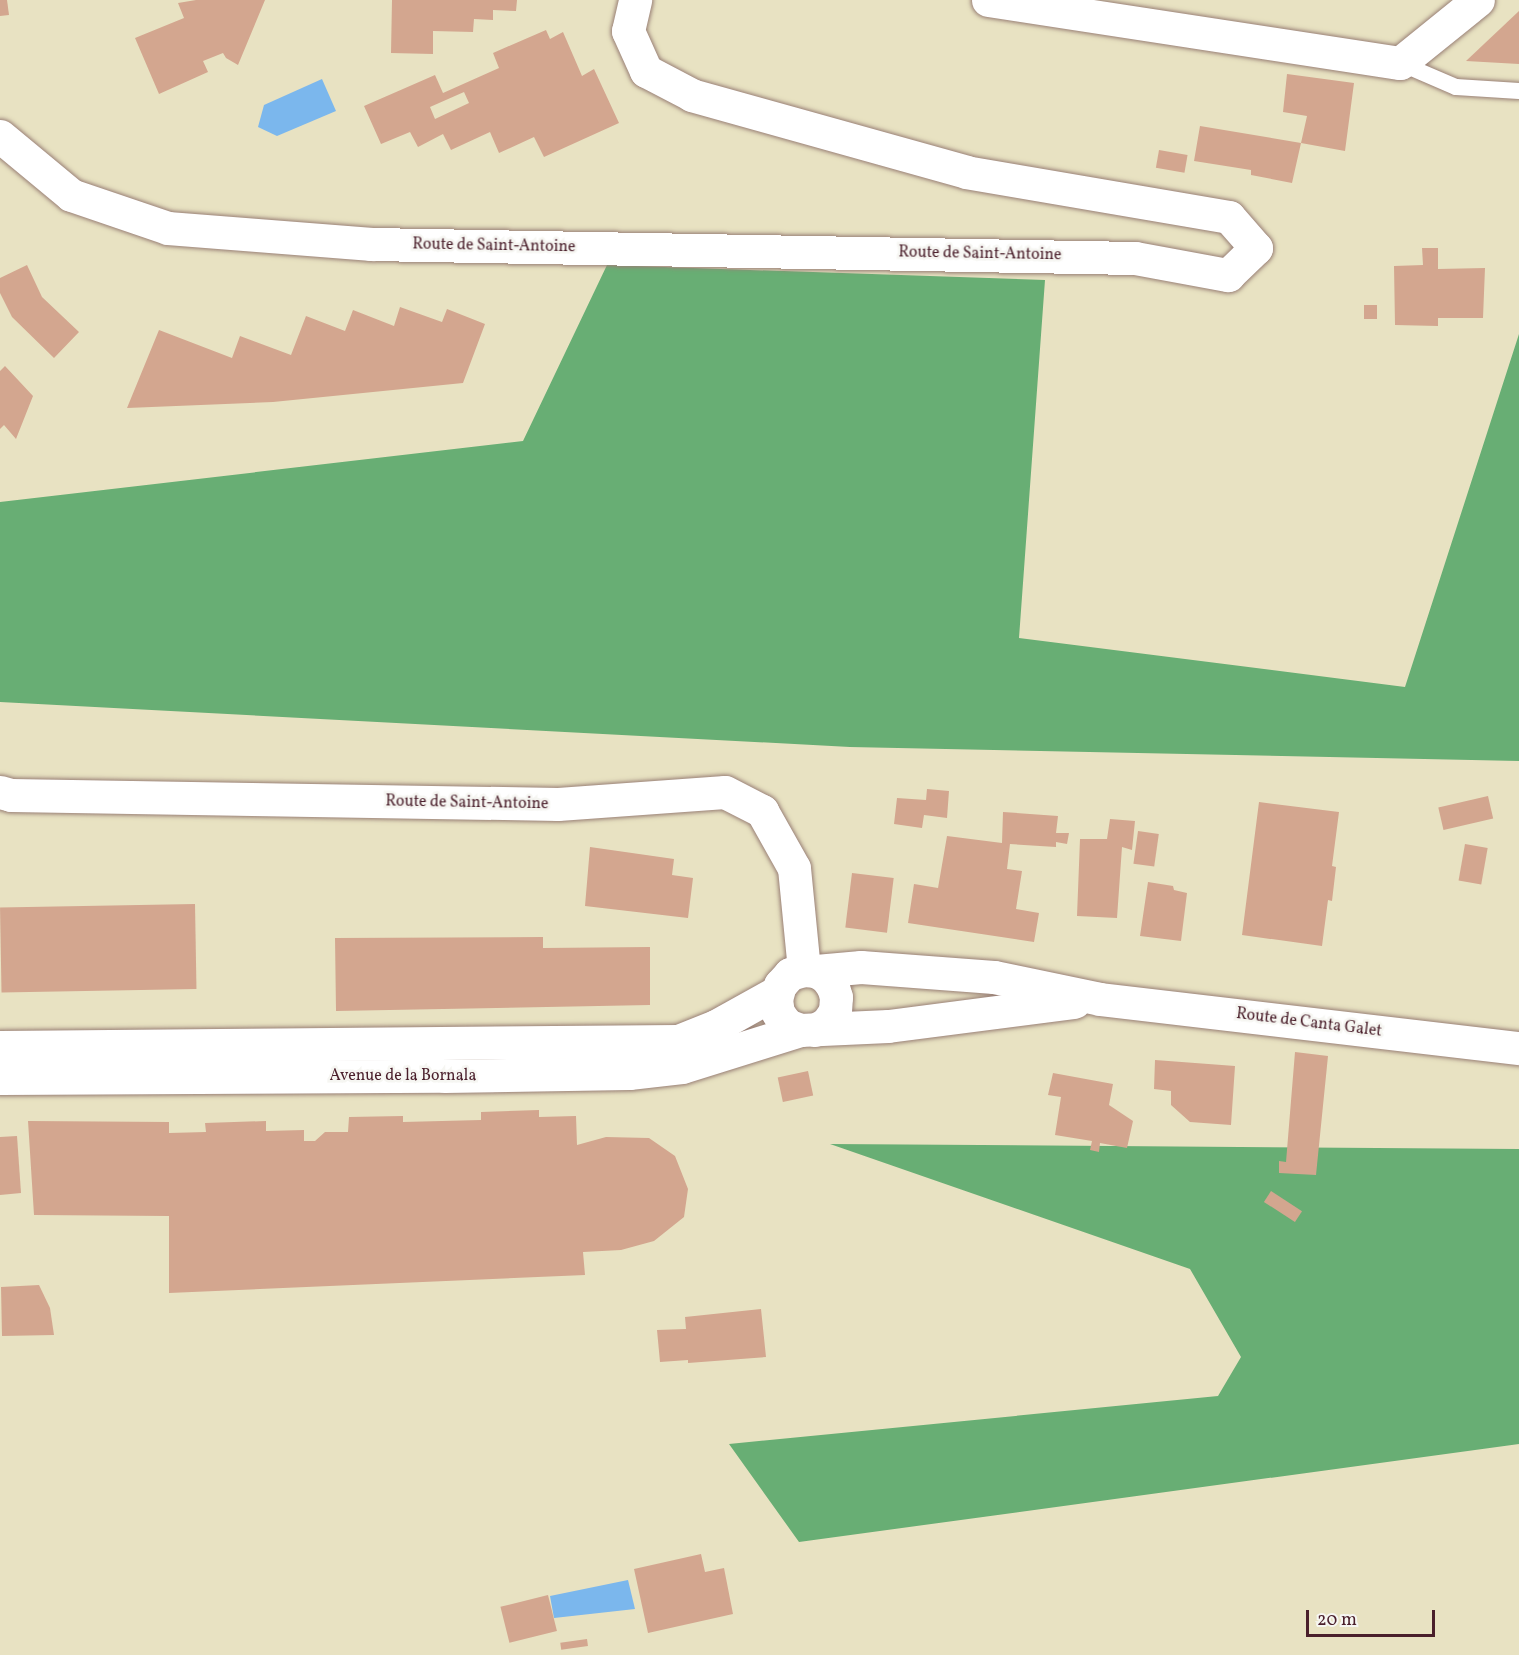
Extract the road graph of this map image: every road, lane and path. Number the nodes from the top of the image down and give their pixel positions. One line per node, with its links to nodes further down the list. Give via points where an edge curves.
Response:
1 (635, 0): 6 (street, Route de Saint-Antoine, via 628,31 646,70 692,94 967,172 1230,217 1256,248 1228,275 1135,258 371,244 168,228 71,195)
2 (988, 0): 4 (street)
3 (1478, 0): 4 (street)
4 (1400, 63): 5 (lane, via 1456,87)
5 (1519, 92)
6 (0, 136)
7 (0, 792): 8 (street, Route de Saint-Antoine, via 558,804 725,792 762,811 794,868)
8 (810, 971): 9 (street, via 790,975); 10 (street, Route de Canta Galet, via 871,967 994,977); 11 (street, via 826,977 836,997 835,1011 827,1023)
9 (777, 992): 11 (street, via 778,1013 787,1024); 12 (street, Avenue de la Bornala, via 716,1026 678,1041)
10 (1100, 999): 11 (street, Route de Canta Galet, via 888,1026); 13 (street, Route de Canta Galet)
11 (807, 1030): 14 (street, Avenue de la Bornala, via 682,1067 629,1073)
12 (0, 1047)
13 (1519, 1048)
14 (0, 1078)

